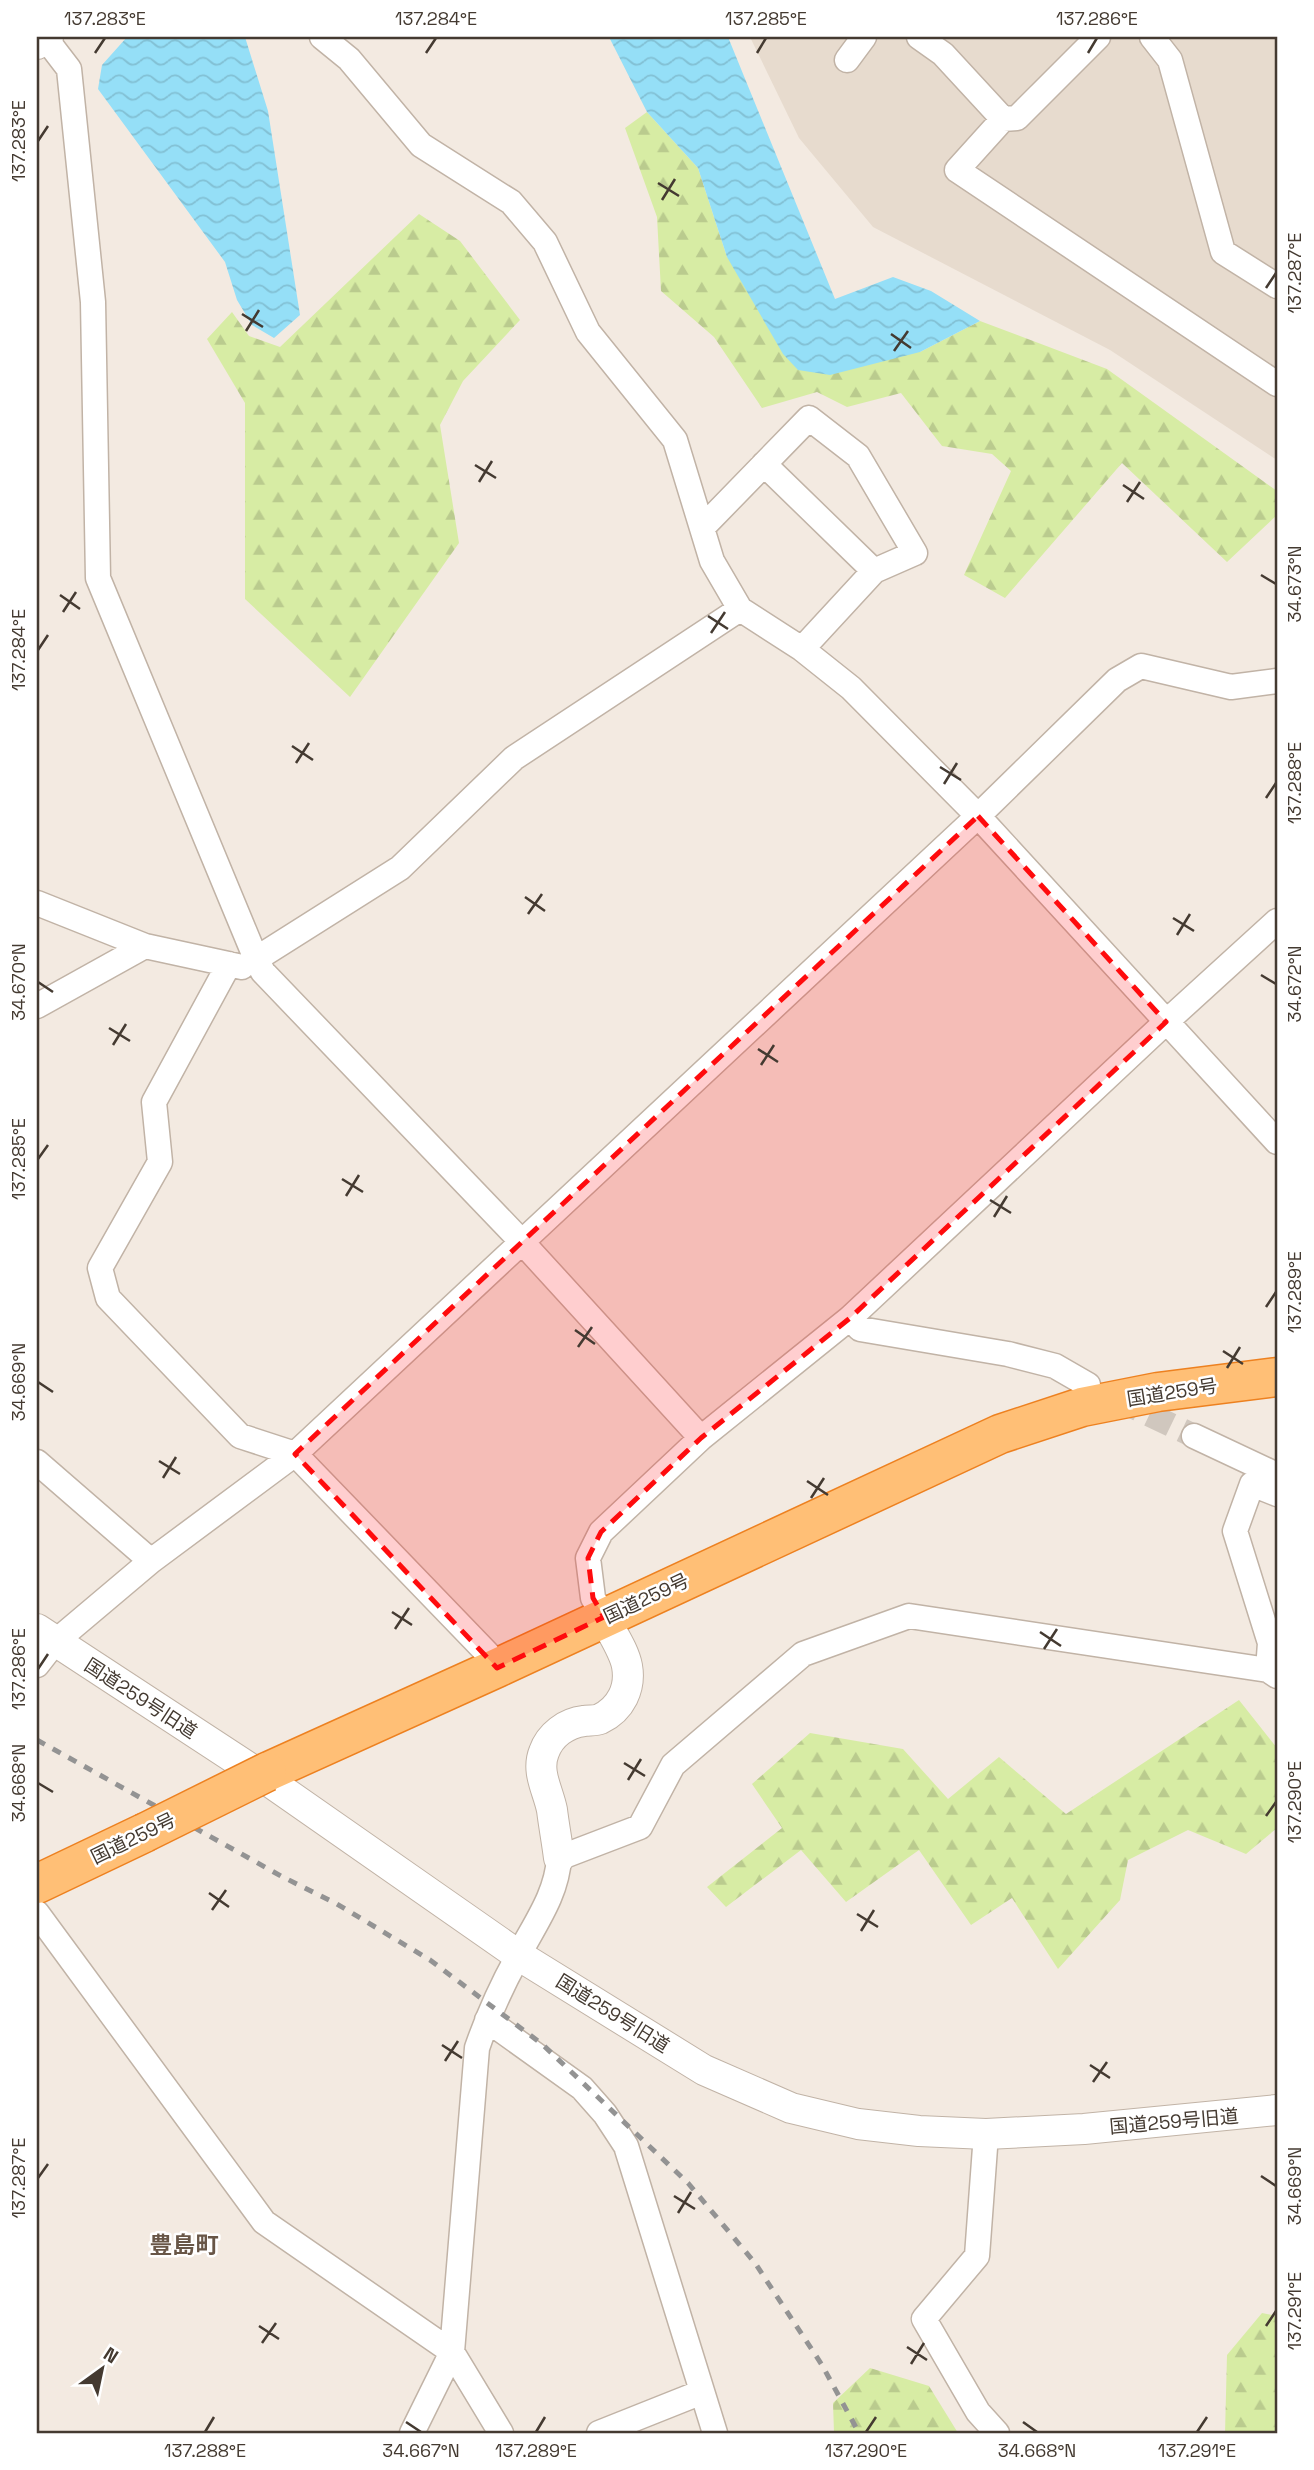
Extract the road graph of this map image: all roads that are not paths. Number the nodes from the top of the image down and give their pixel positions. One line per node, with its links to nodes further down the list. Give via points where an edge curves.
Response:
1 (323, 37): 12 (street, via 349,60 421,145 511,202 545,242 587,332 675,440)
2 (864, 37): 7 (street)
3 (919, 37): 8 (street, via 943,54)
4 (1098, 37): 8 (street, via 1017,118)
5 (1152, 37): 9 (street, via 1170,60 1223,252)
6 (44, 40): 22 (street, via 69,69 93,302 98,578)
7 (847, 60)
8 (1003, 119): 10 (street, via 957,170)
9 (1277, 286)
10 (1277, 384)
11 (764, 464): 12 (street); 13 (street); 13 (street, via 809,418 858,456 915,553)
12 (703, 527): 14 (street, via 712,561)
13 (874, 571): 15 (street)
14 (740, 608): 15 (street); 22 (street, via 514,758 400,869)
15 (802, 649): 17 (street, via 851,688)
16 (1277, 681): 17 (street, via 1231,687 1141,666 1117,680)
17 (978, 816): 24 (street); 26 (street)
18 (37, 904): 20 (street)
19 (1277, 921): 24 (street)
20 (145, 946): 21 (street); 23 (street)
21 (229, 964): 22 (street); 32 (street, via 154,1102 160,1162 100,1268 108,1298 240,1436)
22 (260, 965): 26 (street)
23 (37, 1006)
24 (1166, 1022): 25 (street); 27 (street)
25 (1277, 1142)
26 (522, 1242): 31 (street); 32 (street)
27 (850, 1318): 29 (street, via 860,1329 1055,1366); 31 (street)
28 (1277, 1377): 37 (highway, 国道259号, via 1082,1407 1000,1434)
29 (1088, 1385)
30 (1194, 1436): 34 (street)
31 (701, 1438): 37 (street, via 601,1532 588,1558 593,1598)
32 (295, 1454): 36 (street); 39 (street)
33 (37, 1462): 36 (street)
34 (1277, 1475)
35 (1277, 1494): 40 (street, via 1252,1484 1235,1531 1270,1643)
36 (151, 1561): 38 (street)
37 (604, 1617): 39 (highway, 国道259号); 41 (street, via 627,1664 628,1682 612,1711 597,1720 563,1727 544,1751 542,1779)
38 (43, 1645): 44 (street, 国道259号旧道, via 263,1777)
39 (497, 1668): 42 (highway, 国道259号, bridge, via 267,1772)
40 (1273, 1673): 41 (street, via 909,1616 803,1654 673,1765 640,1827)
41 (559, 1858): 44 (street, via 558,1878)
42 (37, 1884)
43 (37, 1913): 48 (street, via 264,2222)
44 (519, 1955): 45 (street); 47 (street, 国道259号旧道, via 704,2070 791,2108 858,2124)
45 (486, 2020): 48 (street, via 477,2048); 49 (street, via 582,2088 626,2146)
46 (1277, 2110): 47 (street, 国道259号旧道)
47 (986, 2134): 54 (street, via 977,2256 924,2319 978,2412)
48 (452, 2352): 50 (street); 51 (street)
49 (702, 2392): 52 (street); 53 (street)
50 (412, 2433)
51 (501, 2433)
52 (598, 2433)
53 (715, 2433)
54 (997, 2433)

